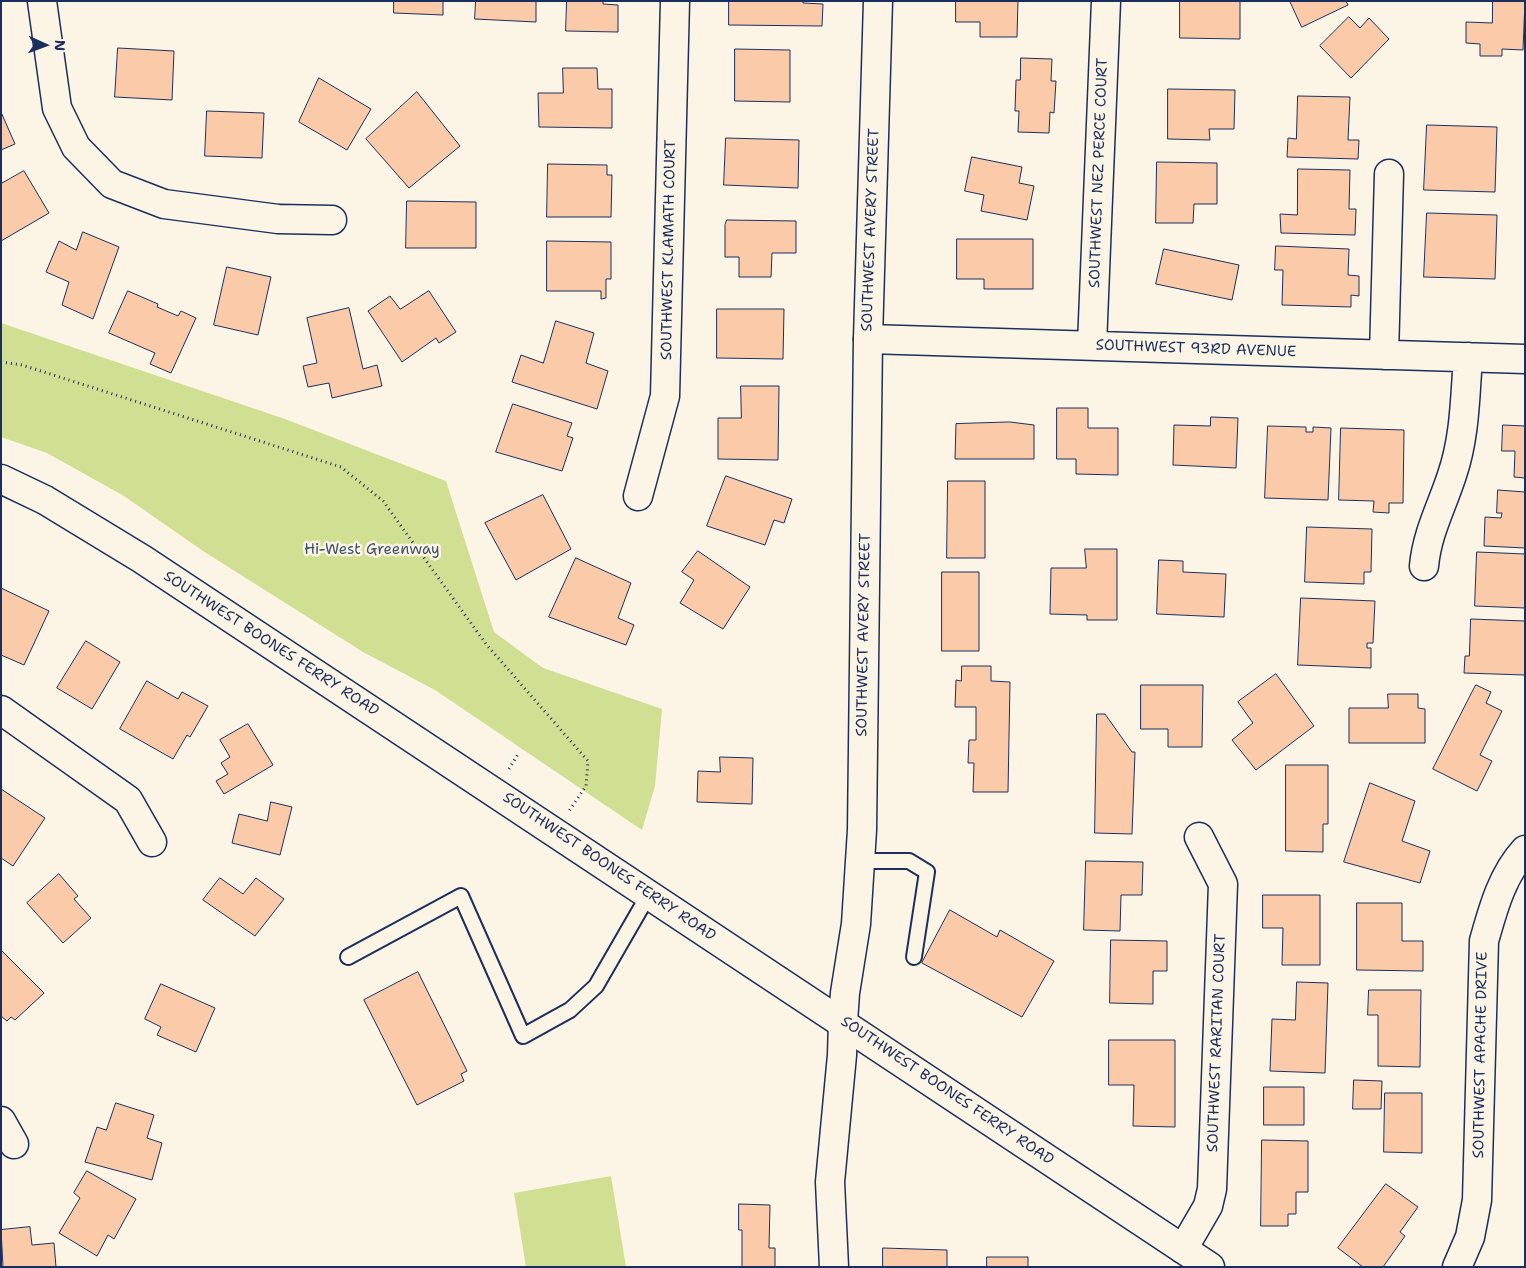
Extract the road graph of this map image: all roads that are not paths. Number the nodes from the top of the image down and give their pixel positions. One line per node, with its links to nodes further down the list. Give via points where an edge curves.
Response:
1 (42, 1): 6 (street, via 56,108 76,147 112,184 164,204 278,219)
2 (675, 1): 13 (street, SOUTHWEST KLAMATH COURT, via 665,396)
3 (878, 1): 7 (street, SOUTHWEST AVERY STREET)
4 (1106, 1): 8 (street, SOUTHWEST NEZ PERCE COURT)
5 (1389, 174): 9 (street)
6 (332, 220)
7 (868, 339): 8 (street, SOUTHWEST 93RD AVENUE); 19 (street, SOUTHWEST AVERY STREET)
8 (1092, 345): 9 (street, SOUTHWEST 93RD AVENUE)
9 (1384, 355): 10 (street, SOUTHWEST 93RD AVENUE)
10 (1468, 357): 11 (street, SOUTHWEST 93RD AVENUE); 14 (street, via 1463,437 1435,518)
11 (1525, 359)
12 (1, 479): 20 (street, SOUTHWEST BOONES FERRY ROAD, via 45,500 142,559)
13 (638, 496)
14 (1424, 566)
15 (1, 710): 17 (street, via 128,800)
16 (1199, 837): 24 (street, SOUTHWEST RARITAN COURT, via 1223,884 1212,1170 1208,1206)
17 (152, 842)
18 (1525, 850): 27 (street, SOUTHWEST APACHE DRIVE, via 1516,860 1495,900 1484,941 1477,1200 1470,1237)
19 (861, 861): 22 (lane, via 909,861 927,872); 23 (street, SOUTHWEST AVERY STREET)
20 (649, 894): 21 (lane, via 596,986 570,1010 523,1036 461,896); 23 (street, SOUTHWEST BOONES FERRY ROAD)
21 (348, 957)
22 (914, 957)
23 (843, 1022): 24 (street, SOUTHWEST BOONES FERRY ROAD); 25 (street, SOUTHWEST AVERY STREET, via 830,1182)
24 (1183, 1248): 26 (street, SOUTHWEST BOONES FERRY ROAD)
25 (834, 1267)
26 (1210, 1267)
27 (1457, 1267)

